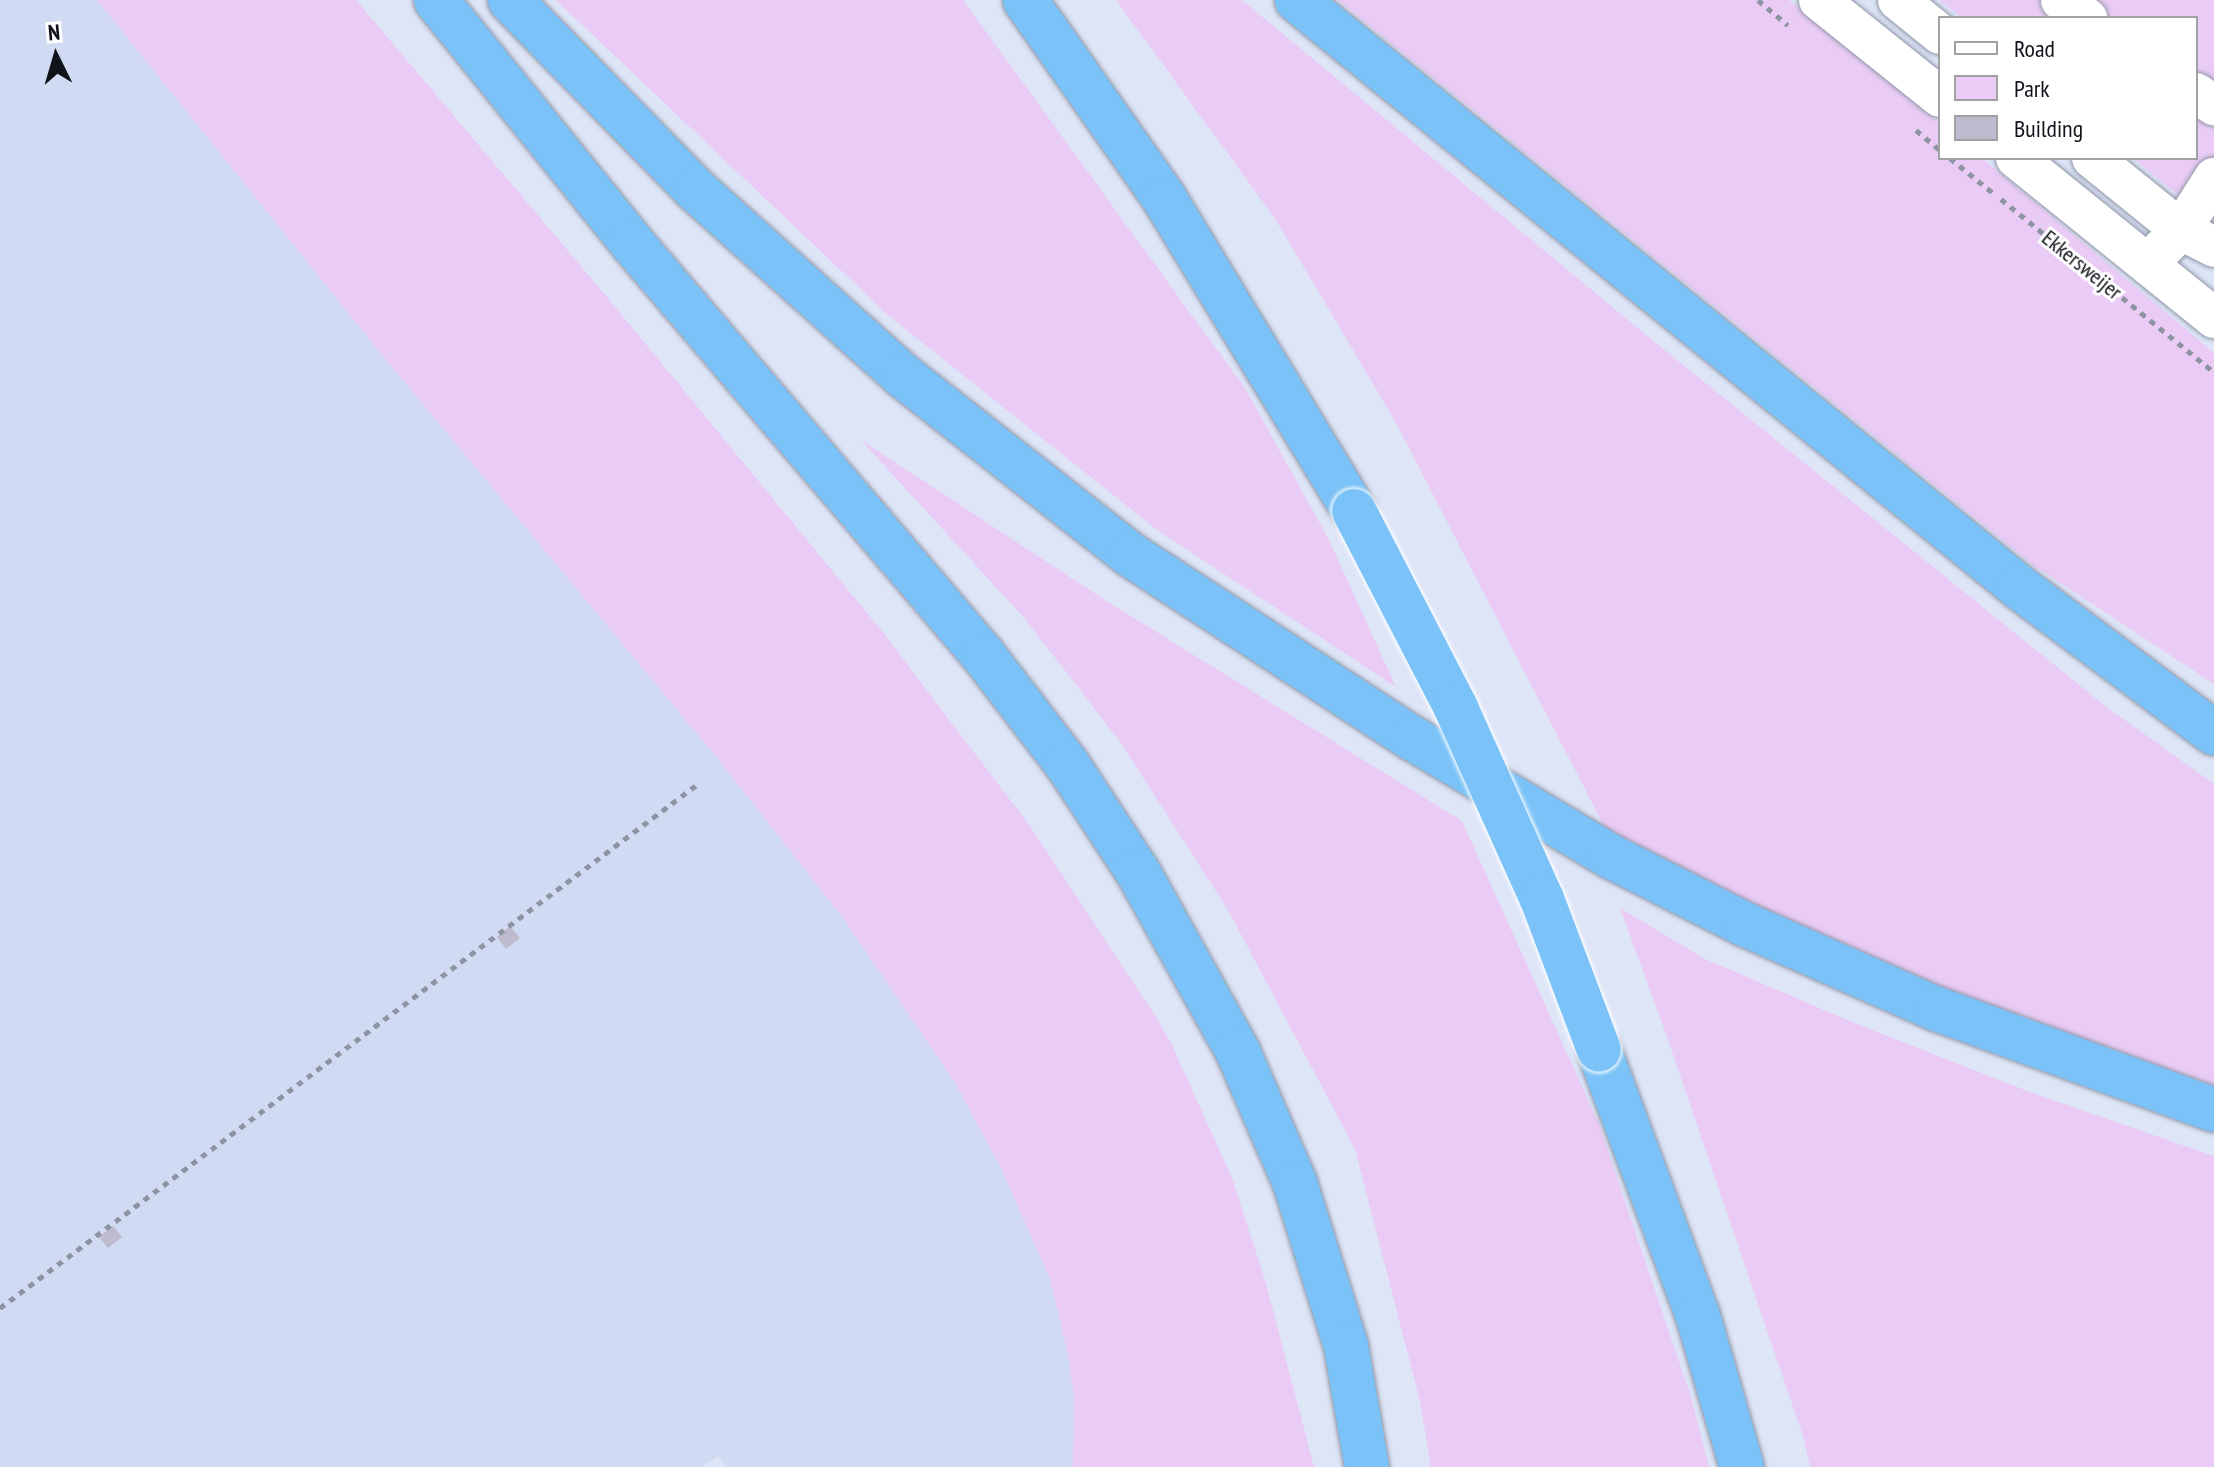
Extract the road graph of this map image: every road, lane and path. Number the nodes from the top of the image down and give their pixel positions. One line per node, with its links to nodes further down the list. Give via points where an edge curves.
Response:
1 (436, 0): 23 (highway, via 632,243 984,656 1067,764 1138,872 1238,1052 1295,1183 1346,1346)
2 (510, 0): 21 (highway, via 696,190 902,375 1144,564 1439,754 1612,857 1744,924 1937,1009)
3 (1025, 0): 24 (highway, bridge, via 1164,198 1354,511 1456,708 1524,858 1599,1050 1698,1316)
4 (1297, 0): 19 (highway, via 2019,587)
5 (1819, 0): 10 (street)
6 (1898, 0): 9 (street)
7 (2061, 0): 8 (street)
8 (2084, 16)
9 (1938, 32)
10 (1938, 95)
11 (1952, 160): 18 (path, Ekkersweijer)
12 (2018, 160): 16 (street, Ekkersweijer)
13 (2095, 160): 15 (street)
14 (2214, 178): 15 (street)
15 (2198, 238): 16 (street)
16 (2148, 264): 17 (street, Ekkersweijer)
17 (2214, 318)
18 (2214, 372)
19 (2214, 733)
20 (698, 784): 22 (path)
21 (2214, 1110)
22 (0, 1308)
23 (1367, 1467)
24 (1742, 1467)

